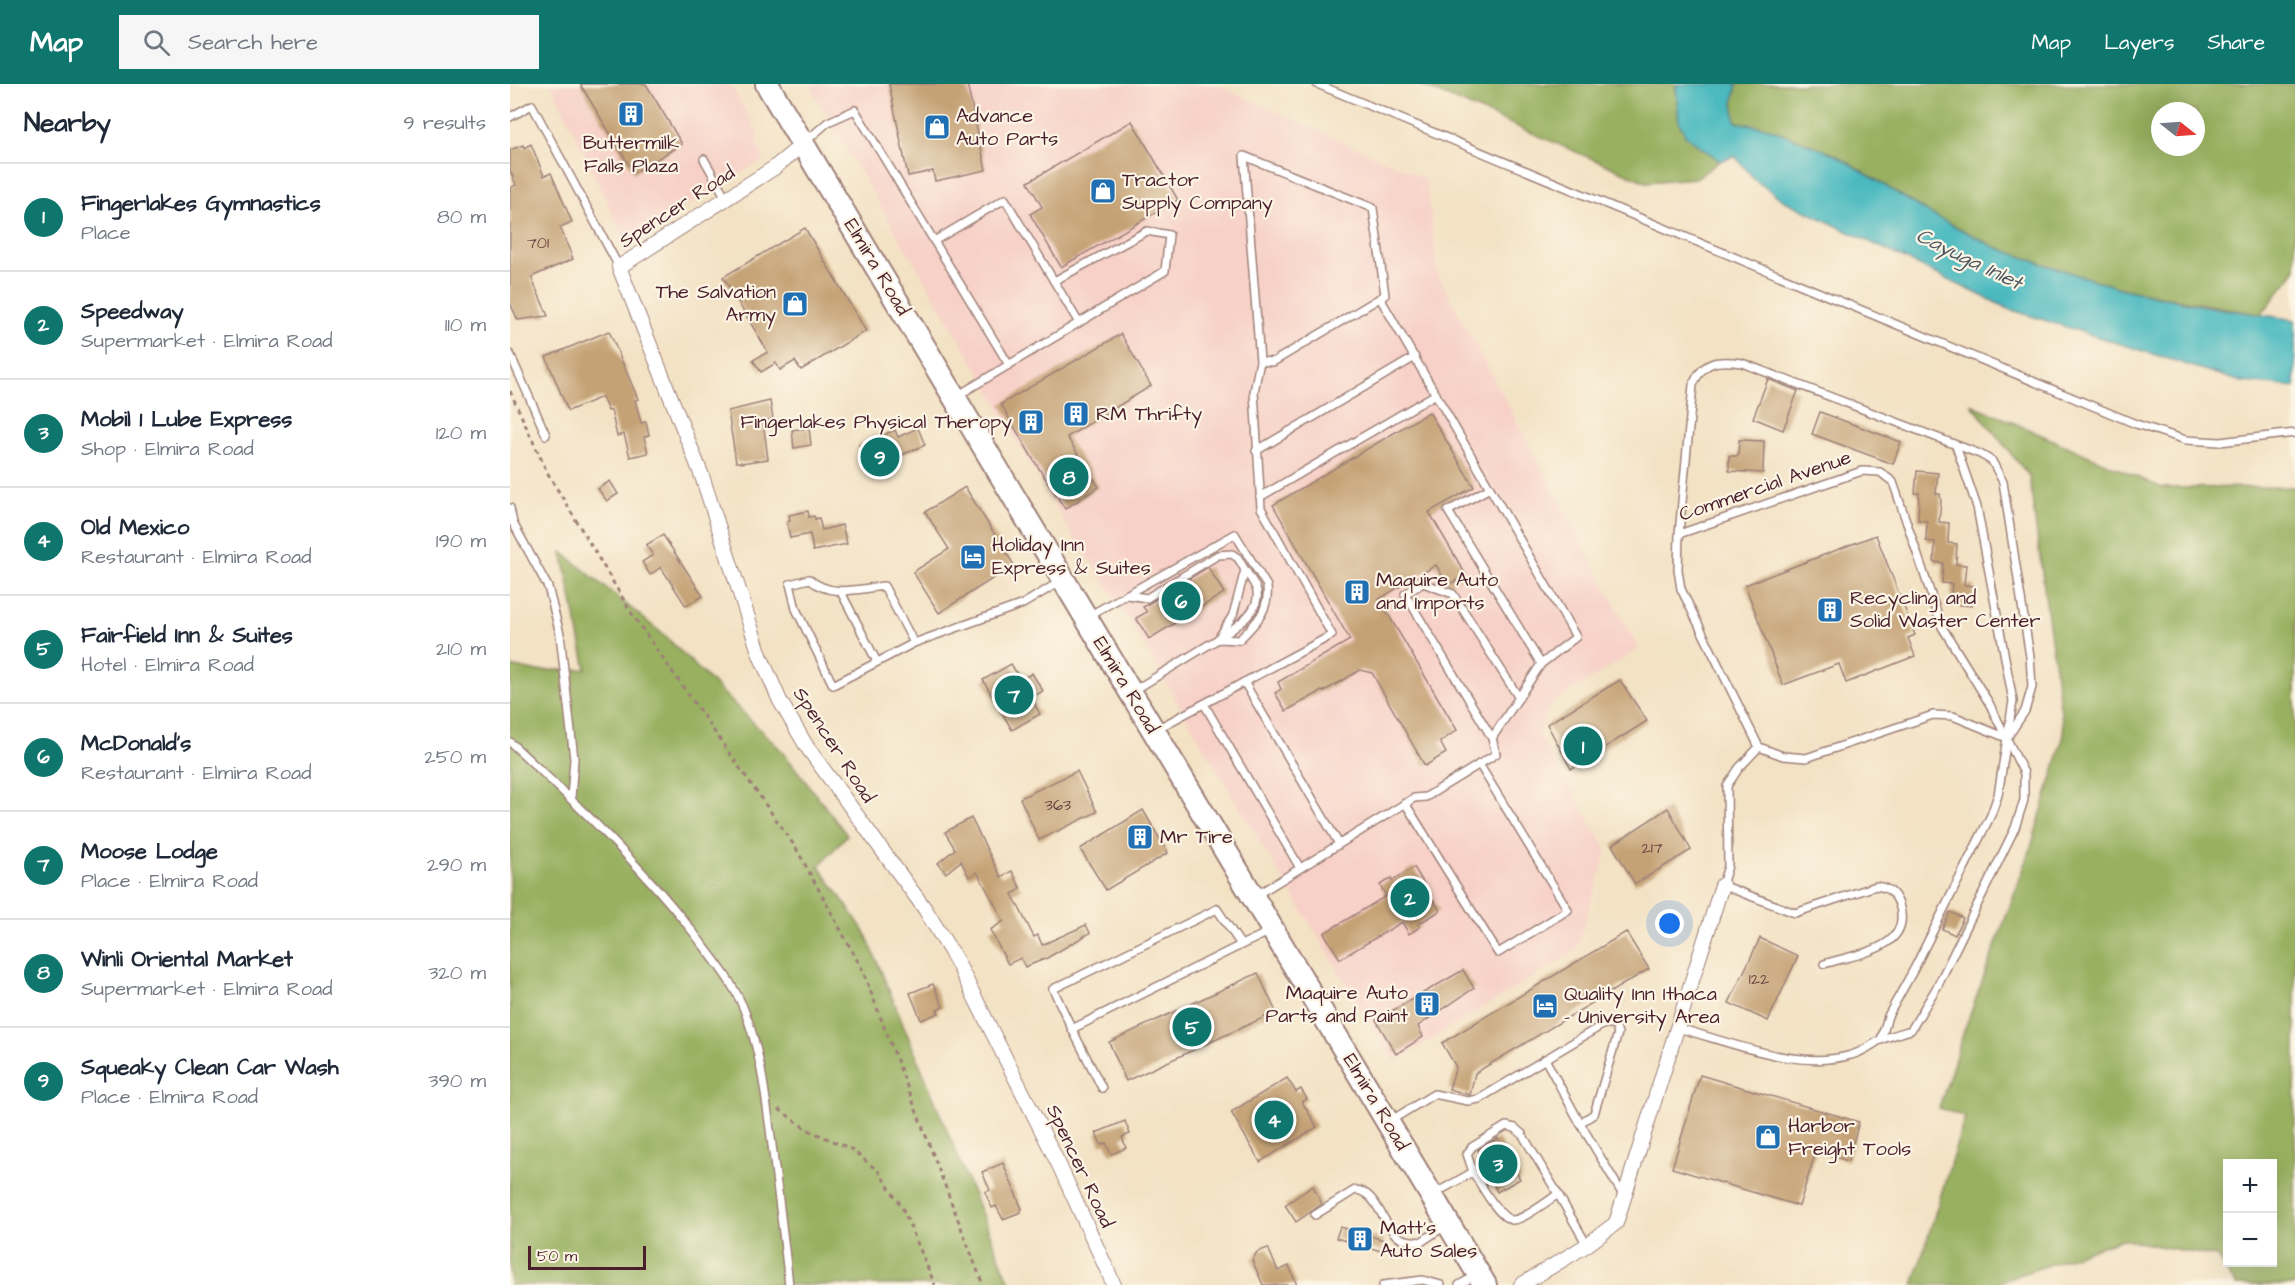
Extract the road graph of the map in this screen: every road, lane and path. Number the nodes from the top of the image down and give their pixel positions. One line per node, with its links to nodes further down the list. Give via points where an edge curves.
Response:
1 (767, 84): 4 (highway, Elmira Road)
2 (1317, 84): 19 (lane, via 2136,424 2186,440 2220,442)
3 (510, 117): 8 (lane, via 532,105)
4 (803, 144): 6 (street, Spencer Road); 7 (lane, via 828,122 855,110); 18 (highway, Elmira Road)
5 (704, 159): 6 (lane)
6 (726, 198): 8 (street, Spencer Road)
7 (934, 241): 9 (lane, via 1005,199); 15 (lane)
8 (618, 267): 74 (street, Spencer Road, via 702,476 760,655 780,701 807,747 925,909 956,960 1059,1165)
9 (1054, 281): 11 (lane); 11 (lane, via 1147,231 1169,235 1165,271)
10 (1380, 298): 13 (lane); 14 (lane, via 1273,362); 14 (lane, via 1385,295 1373,208 1244,156)
11 (1080, 323): 15 (lane)
12 (510, 354): 20 (lane)
13 (1415, 357): 17 (lane); 22 (lane)
14 (1260, 361): 22 (lane, via 1254,392)
15 (1009, 365): 18 (lane)
16 (510, 391): 73 (path, via 547,472 634,617 796,848 862,969)
17 (1436, 394): 23 (lane); 24 (lane)
18 (955, 398): 28 (highway, Elmira Road)
19 (2295, 433)
20 (546, 435)
21 (1956, 446): 26 (lane, via 1758,369 1724,360 1714,362 1704,367 1693,385); 42 (lane, via 1977,507 2004,643 2013,700); 42 (lane, via 1992,461 2003,482 2032,687 2025,711)
22 (1256, 451): 24 (lane)
23 (1490, 488): 35 (lane, via 1576,637); 35 (lane, via 1448,511)
24 (1260, 497): 36 (lane, via 1261,508 1332,636)
25 (510, 508): 46 (lane, via 513,523 548,587 560,634 573,759)
26 (1679, 534): 42 (lane, Commercial Avenue, via 1862,471 1880,472 1893,482 1942,627); 44 (lane, Commercial Avenue, via 1681,589)
27 (1245, 570): 30 (lane, via 1232,554 1218,555 1147,598); 32 (lane, via 1233,615); 32 (lane, via 1257,590 1252,612)
28 (1063, 579): 31 (highway, Elmira Road); 33 (lane, via 1023,604)
29 (841, 592): 33 (lane, via 884,586); 34 (lane); 34 (lane, via 827,590 809,579 790,584 796,609 833,685)
30 (1126, 595): 31 (lane); 32 (lane, via 1235,534 1267,586 1268,596 1258,622 1239,640)
31 (1086, 617): 37 (highway, Elmira Road)
32 (1218, 639): 37 (lane)
33 (914, 643): 34 (lane)
34 (877, 662)
35 (1541, 664): 38 (lane)
36 (1244, 682): 39 (lane); 48 (lane)
37 (1131, 692): 40 (highway, Elmira Road)
38 (1518, 698): 41 (lane); 41 (lane, via 1453,594 1423,583 1406,594)
39 (1204, 704): 40 (lane); 49 (lane)
40 (1153, 731): 51 (highway, Elmira Road)
41 (1492, 738): 45 (lane, via 1496,754)
42 (2007, 738): 44 (lane, via 1953,717 1934,715 1806,758 1783,756); 57 (lane, via 1991,815 1888,1016); 57 (lane, Commercial Avenue, via 2024,773 2024,800 2015,828 1924,1012 1911,1030)
43 (510, 742): 46 (lane)
44 (1760, 747): 50 (lane, via 1727,786 1728,866)
45 (1479, 764): 47 (lane, via 1426,797); 47 (lane, via 1568,910 1498,953)
46 (571, 798): 60 (lane, via 681,916 723,971 743,1006 754,1039)
47 (1405, 803): 48 (lane)
48 (1339, 844): 49 (lane)
49 (1300, 868): 51 (lane)
50 (1722, 885): 54 (lane, via 1794,913 1876,886 1887,887 1895,895 1901,918 1896,937 1887,944); 55 (street)
51 (1253, 897): 52 (highway, Elmira Road)
52 (1273, 930): 53 (lane); 61 (highway, Elmira Road)
53 (1242, 945): 56 (lane); 56 (lane, via 1217,909 1053,989)
54 (1824, 964)
55 (1678, 1028): 57 (lane, Commercial Avenue, via 1760,1051 1816,1060 1849,1056); 66 (street)
56 (1072, 1029): 59 (lane)
57 (1881, 1040)
58 (1545, 1059): 61 (lane, via 1479,1099 1468,1101 1434,1094); 62 (lane); 62 (lane, via 1604,1024 1614,1024 1618,1033 1594,1114)
59 (1102, 1088)
60 (767, 1104): 71 (lane); 72 (path, via 806,1129 851,1149 878,1171 902,1207)
61 (1388, 1122): 65 (highway, Elmira Road)
62 (1580, 1123): 66 (lane)
63 (1473, 1172): 64 (lane, via 1501,1215 1511,1220); 64 (lane, via 1467,1154 1472,1147 1506,1126 1515,1128); 65 (lane)
64 (1558, 1194): 69 (lane)
65 (1432, 1195): 68 (highway, Elmira Road)
66 (1624, 1197): 69 (street, via 1616,1223)
67 (1315, 1215): 68 (lane, via 1355,1190 1369,1196 1397,1236 1406,1240 1421,1242)
68 (1449, 1224): 70 (highway, Elmira Road)
69 (1587, 1245): 78 (street)
70 (1482, 1279): 77 (lane)
71 (789, 1285)
72 (935, 1285)
73 (983, 1285)
74 (1114, 1285)
75 (1383, 1285): 76 (lane, via 1423,1280)
76 (1441, 1285)
77 (1459, 1285)
78 (1521, 1285)

